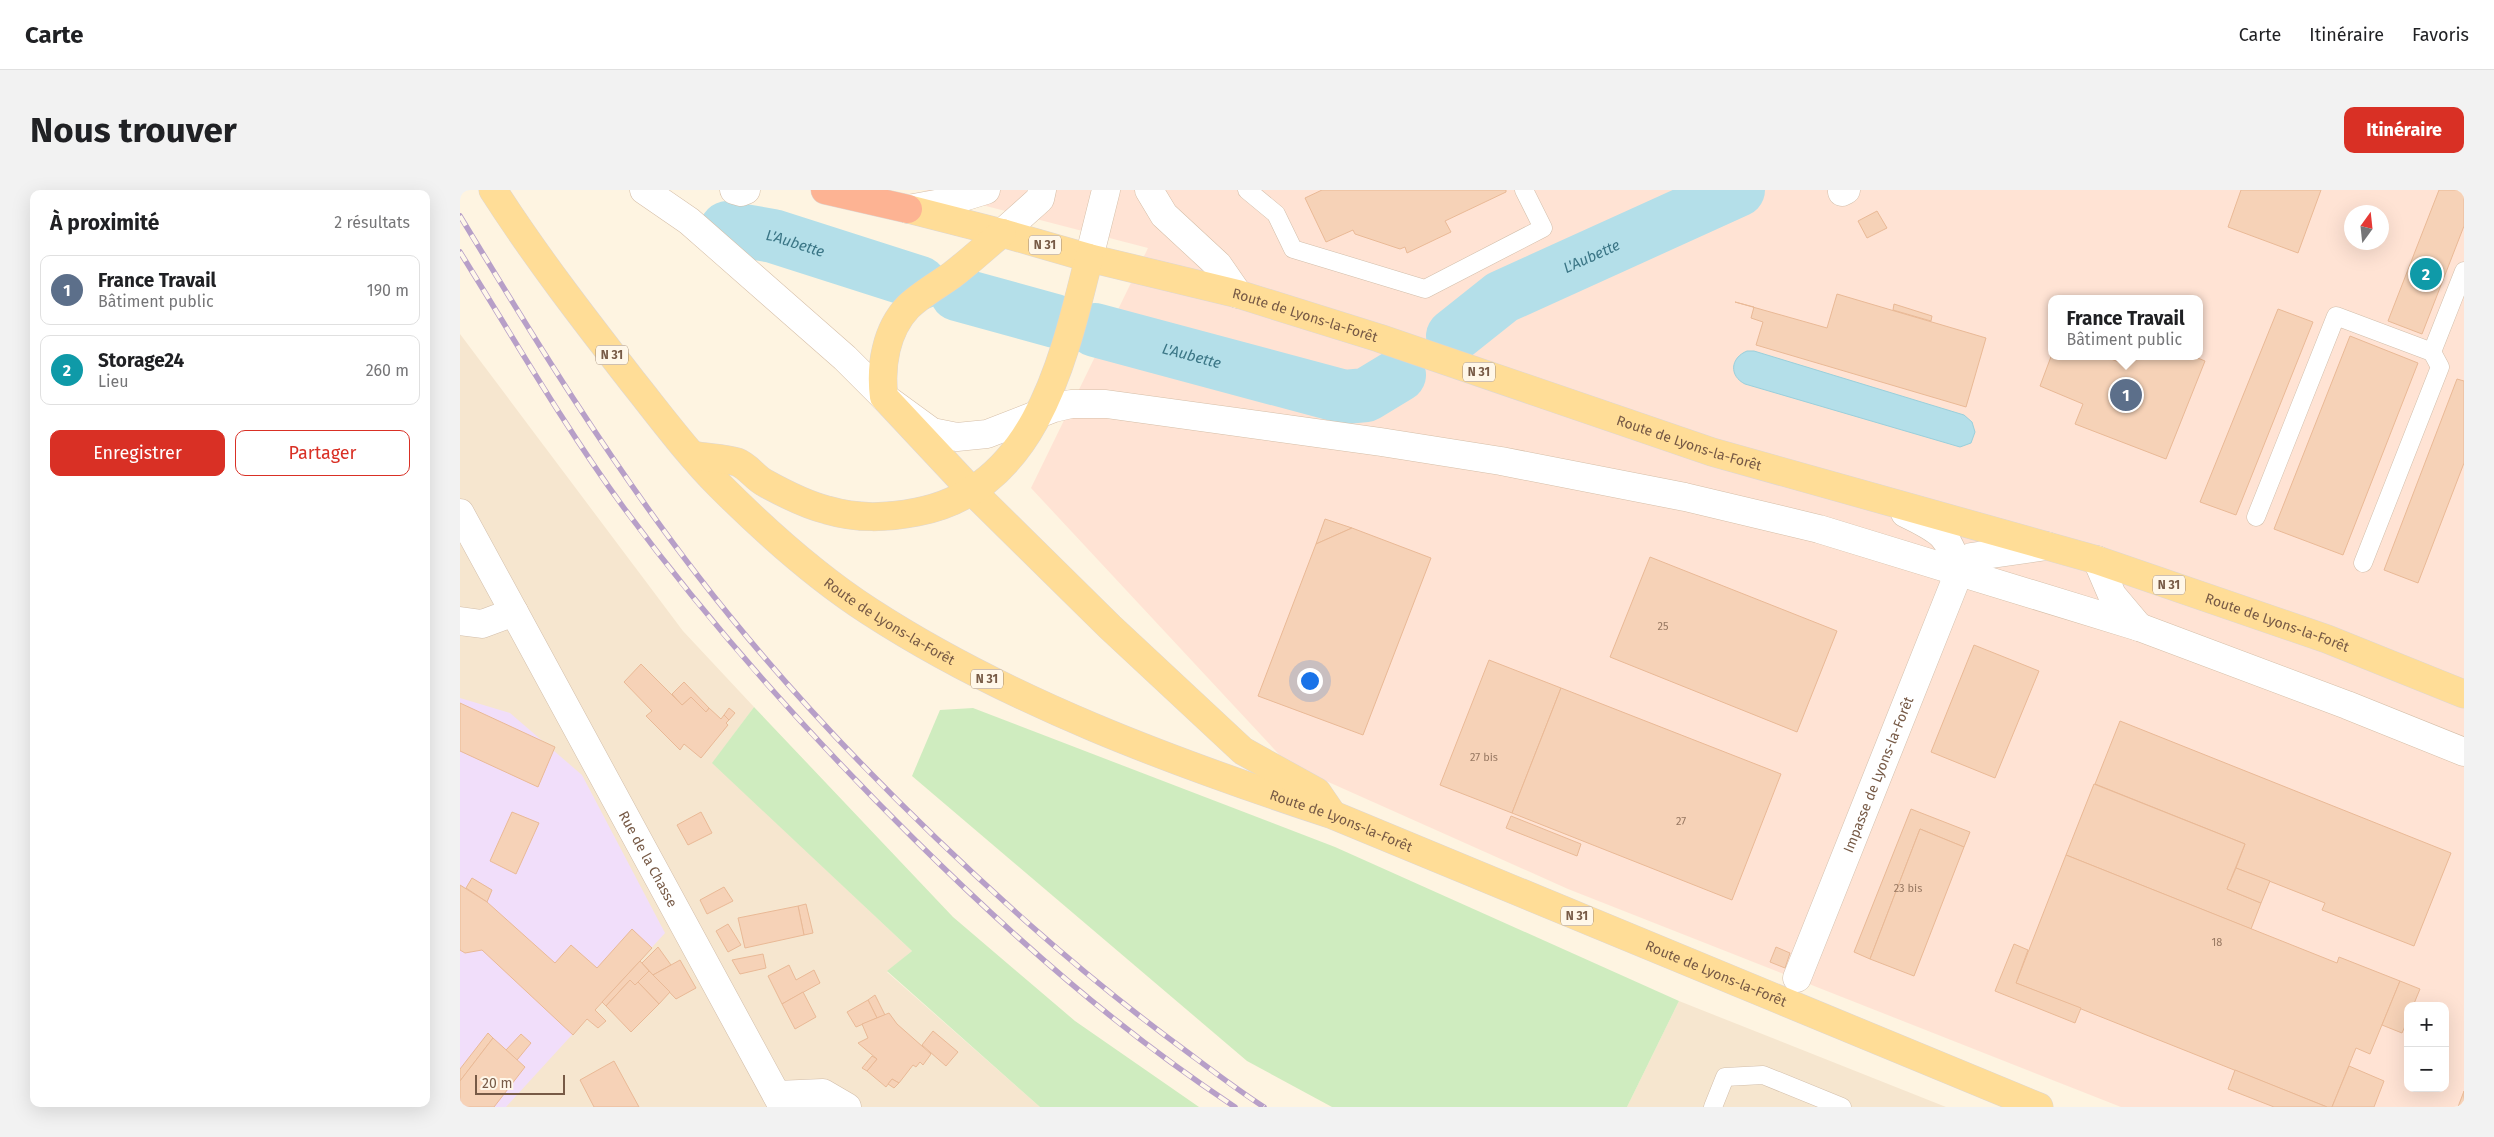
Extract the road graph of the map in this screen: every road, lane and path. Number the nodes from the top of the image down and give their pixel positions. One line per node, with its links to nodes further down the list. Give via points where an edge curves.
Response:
1 (492, 190): 20 (main road, N 31, via 582,318)
2 (644, 190): 18 (street, via 689,221 845,358)
3 (734, 190): 4 (street)
4 (746, 190)
5 (825, 190): 12 (highway, N 31)
6 (986, 190): 12 (street)
7 (1042, 190): 13 (street, via 1040,199)
8 (1106, 190): 14 (street)
9 (1149, 190): 16 (street, via 1164,215 1218,265)
10 (1248, 190): 11 (lane, via 1276,214 1293,249 1425,289 1544,228)
11 (1524, 190)
12 (908, 209): 13 (main road, Route de Lyons-la-Forêt / N 31)
13 (1002, 233): 14 (main road, Route de Lyons-la-Forêt / N 31); 18 (main road, via 908,307 892,331 887,348 881,376)
14 (1089, 258): 16 (main road, Route de Lyons-la-Forêt / N 31); 19 (main road, via 1066,348)
15 (2464, 271): 17 (lane)
16 (1238, 294): 22 (main road, Route de Lyons-la-Forêt / N 31, via 1379,338 1712,452)
17 (2432, 352): 24 (lane, via 2336,316); 27 (lane, via 2440,367)
18 (884, 397): 19 (street, via 932,432 957,436 987,434); 21 (main road)
19 (1039, 415): 21 (main road, via 995,474); 28 (street, via 1071,404 1106,404 1500,461 1685,497 1810,527)
20 (692, 456): 21 (main road, via 739,463 764,482 826,510 850,516 878,518 931,510); 34 (main road, Route de Lyons-la-Forêt / N 31, via 804,563 867,610 919,642 994,682 1091,724 1216,776)
21 (972, 491): 34 (main road, via 1110,627 1243,751 1317,792)
22 (1868, 495): 25 (main road, Route de Lyons-la-Forêt / N 31); 28 (street, via 1938,529 1952,546)
23 (460, 513): 29 (street, Rue de la Chasse)
24 (2256, 517)
25 (2047, 546): 26 (main road, Route de Lyons-la-Forêt / N 31); 28 (street, via 1971,558)
26 (2097, 560): 31 (street, via 2112,595); 32 (main road, Route de Lyons-la-Forêt / N 31, via 2327,639)
27 (2363, 564)
28 (1959, 572): 31 (street); 35 (street, Impasse de Lyons-la-Forêt)
29 (514, 612): 30 (street, via 482,624); 36 (street, Rue de la Chasse)
30 (460, 620)
31 (2139, 626): 33 (street)
32 (2464, 694)
33 (2464, 752)
34 (1333, 815): 40 (main road, Route de Lyons-la-Forêt / N 31)
35 (1797, 978)
36 (780, 1101): 37 (street, via 823,1093)
37 (848, 1107)
38 (1713, 1107): 39 (lane, via 1725,1077 1762,1075)
39 (1842, 1107)
40 (2039, 1107)

